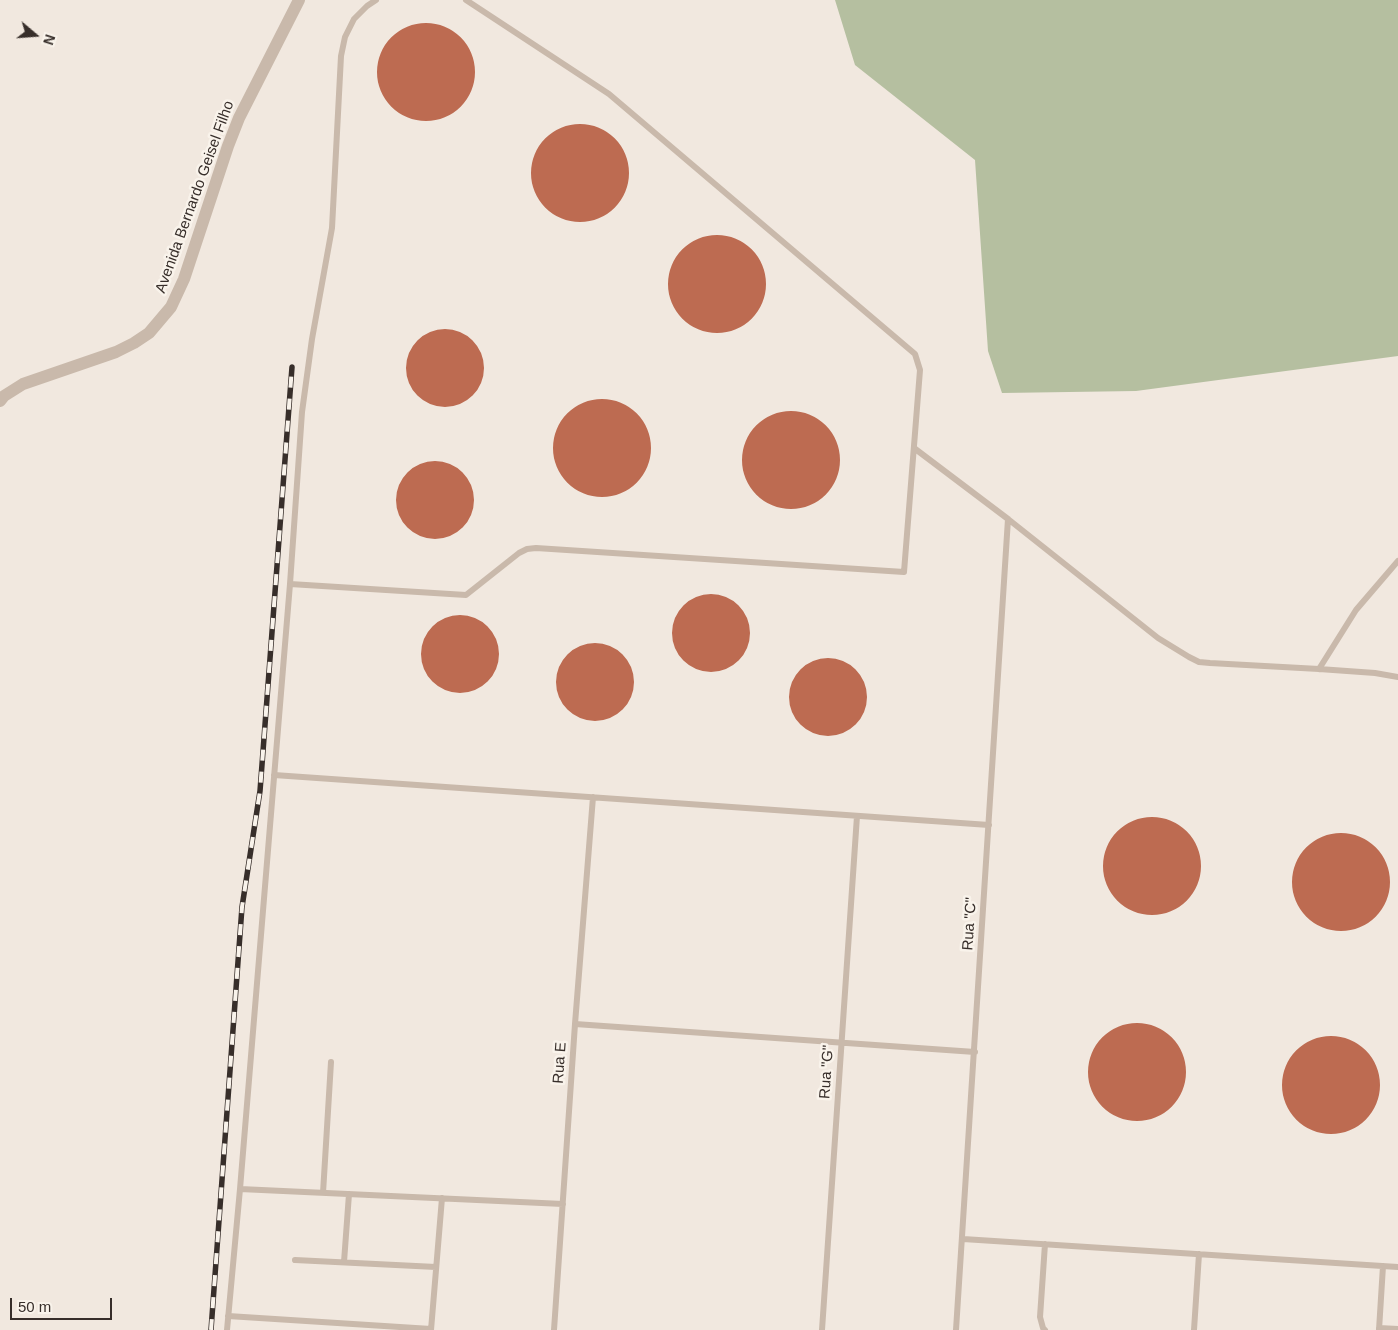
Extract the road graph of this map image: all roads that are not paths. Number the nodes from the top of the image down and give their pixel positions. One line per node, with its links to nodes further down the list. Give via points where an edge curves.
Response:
1 (299, 0): 4 (street, Avenida Bernardo Geisel Filho, via 239,118 184,279 171,307 149,333 134,343 23,384)
2 (376, 0): 8 (lane, via 354,19 343,47 334,207 302,412)
3 (466, 0): 5 (lane, via 610,94 910,348 920,370)
4 (0, 401)
5 (914, 448): 6 (lane); 8 (lane, via 904,572 536,548 519,553 466,595)
6 (1008, 519): 9 (lane, via 1158,638 1189,658 1210,663); 14 (lane, Rua "C")
7 (1398, 561): 9 (lane, via 1356,610)
8 (290, 584): 11 (lane)
9 (1318, 668): 10 (lane)
10 (1398, 677)
11 (274, 775): 12 (lane); 19 (lane)
12 (593, 798): 13 (lane); 15 (lane, Rua E)
13 (857, 816): 14 (lane); 16 (lane, Rua "G")
14 (989, 825): 17 (lane, Rua "C")
15 (575, 1024): 16 (lane); 23 (lane, Rua E)
16 (842, 1042): 17 (lane); 38 (lane, Rua "G")
17 (975, 1052): 24 (lane, Rua "C")
18 (331, 1062): 20 (lane)
19 (240, 1189): 20 (lane); 32 (lane)
20 (323, 1193): 21 (lane)
21 (350, 1194): 22 (lane); 28 (lane)
22 (442, 1198): 23 (lane); 30 (lane)
23 (563, 1204): 37 (lane, Rua E)
24 (963, 1239): 25 (lane); 39 (lane, Rua "C")
25 (1045, 1244): 26 (lane); 40 (lane, via 1040,1317)
26 (1200, 1254): 29 (lane); 41 (lane)
27 (295, 1260): 28 (lane)
28 (344, 1262): 30 (lane)
29 (1383, 1266): 31 (lane); 33 (lane)
30 (436, 1267): 36 (lane)
31 (1398, 1267)
32 (228, 1316): 35 (lane); 36 (lane)
33 (1379, 1329): 34 (lane)
34 (1398, 1329)
35 (227, 1330)
36 (431, 1330)
37 (554, 1330)
38 (822, 1330)
39 (956, 1330)
40 (1045, 1330)
41 (1194, 1330)

